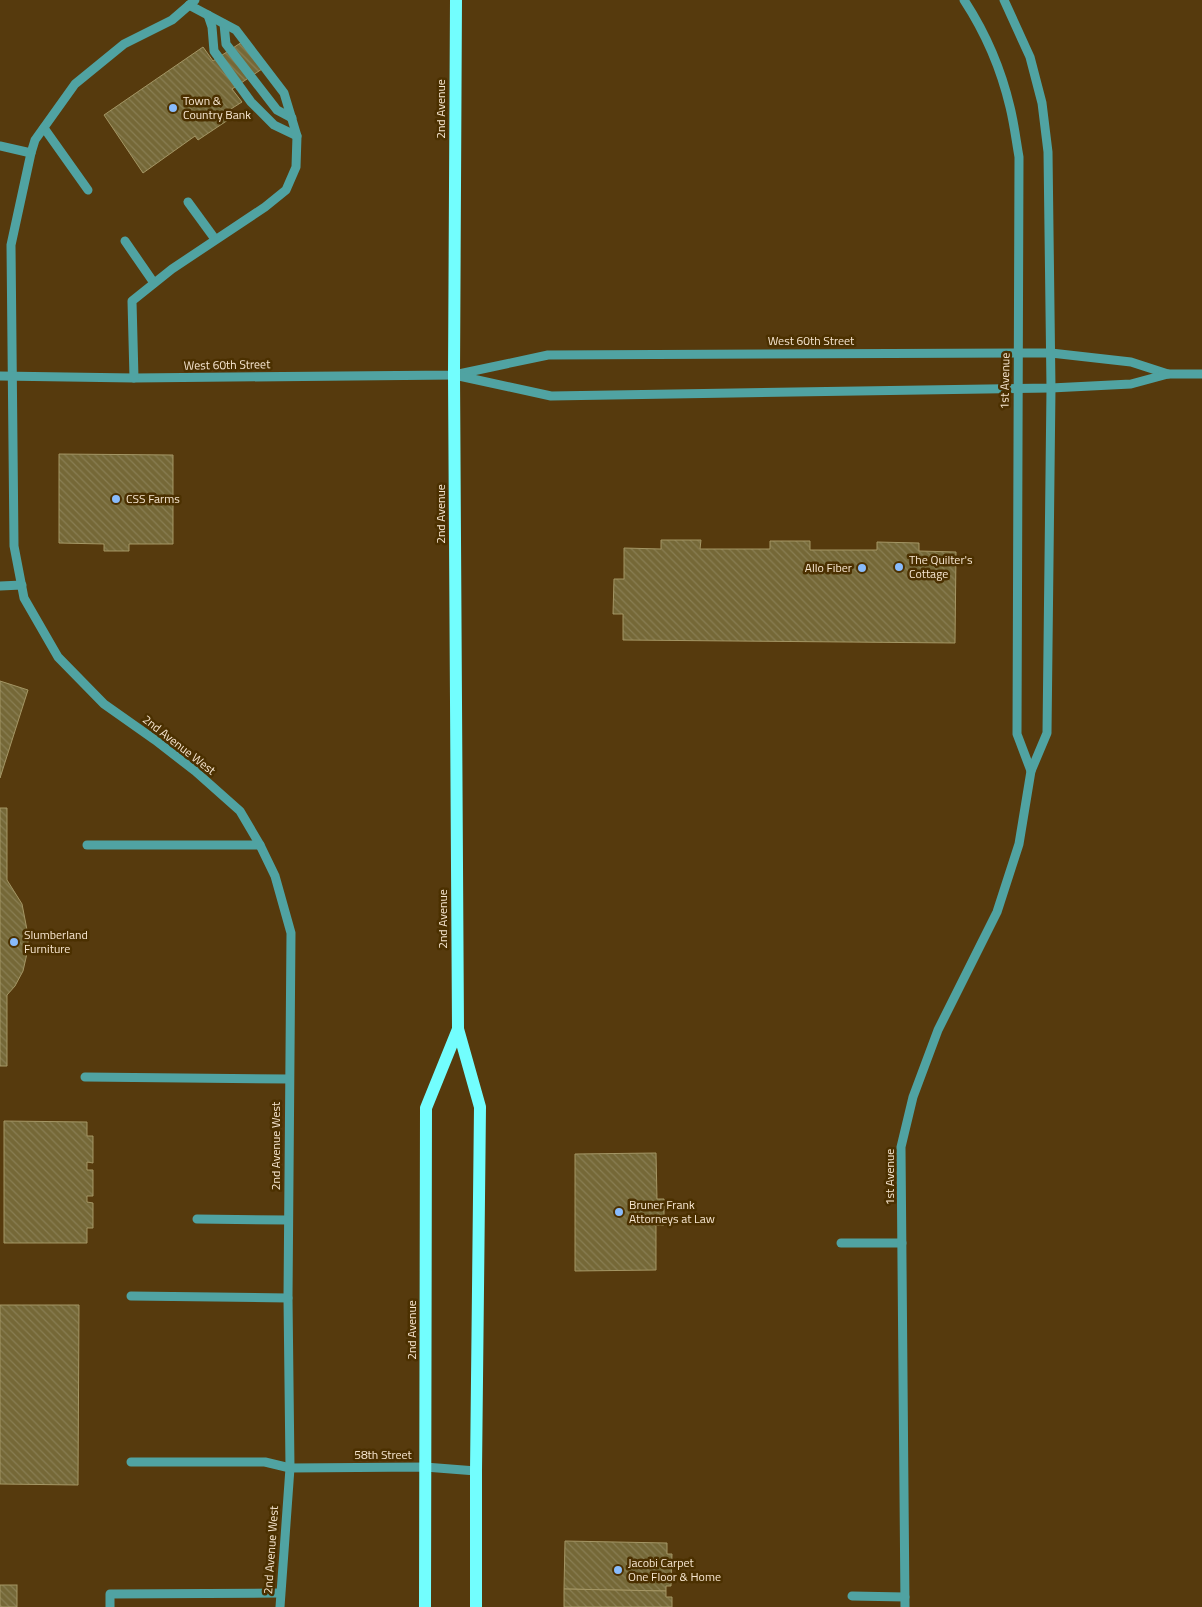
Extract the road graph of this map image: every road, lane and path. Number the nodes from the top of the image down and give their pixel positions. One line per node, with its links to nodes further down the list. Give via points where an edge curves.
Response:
1 (456, 0): 21 (main road, 2nd Avenue)
2 (964, 0): 17 (street, 1st Avenue, via 997,64 1010,107 1019,157)
3 (1004, 0): 18 (street, 1st Avenue, via 1030,57 1042,103 1048,152)
4 (192, 3): 5 (street); 8 (street, 2nd Avenue West, via 172,20 124,44 75,84)
5 (208, 15): 6 (street); 9 (street, via 214,51 251,102 274,125)
6 (224, 24): 7 (street, via 236,30 284,93); 7 (street, via 226,44 277,110)
7 (292, 118): 9 (street)
8 (44, 128): 11 (street, 2nd Avenue West); 12 (street)
9 (297, 136): 14 (street, via 296,167 286,190)
10 (0, 146): 11 (street)
11 (31, 153): 23 (street, 2nd Avenue West, via 11,244)
12 (88, 190)
13 (188, 202): 14 (street)
14 (215, 239): 16 (street)
15 (125, 241): 16 (street)
16 (154, 283): 24 (street, via 132,301)
17 (1018, 353): 18 (street, West 60th Street); 21 (street, West 60th Street, via 548,355); 26 (street, 1st Avenue)
18 (1051, 353): 19 (street, West 60th Street, via 1132,362); 25 (street, 1st Avenue)
19 (1168, 374): 20 (street, West 60th Street); 25 (street, West 60th Street, via 1131,384)
20 (1202, 374)
21 (454, 375): 24 (street, West 60th Street); 26 (street, West 60th Street, via 551,396); 32 (main road, 2nd Avenue)
22 (0, 376): 23 (street, West 60th Street)
23 (13, 376): 24 (street, West 60th Street); 27 (street, 2nd Avenue West, via 14,546)
24 (134, 378)
25 (1052, 388): 26 (street, West 60th Street); 29 (street, 1st Avenue, via 1047,733)
26 (1017, 389): 29 (street, 1st Avenue, via 1017,734)
27 (22, 585): 28 (street); 31 (street, 2nd Avenue West, via 24,598 58,657 104,704 195,771 240,811)
28 (0, 586)
29 (1031, 770): 38 (street, 1st Avenue, via 1019,844 997,912 938,1030 913,1096 901,1147)
30 (87, 845): 31 (street)
31 (260, 845): 34 (street, 2nd Avenue West, via 275,876 291,933)
32 (458, 1029): 42 (main road, 2nd Avenue, via 426,1108); 44 (main road, 2nd Avenue, via 480,1107)
33 (85, 1077): 34 (street)
34 (289, 1079): 36 (street, 2nd Avenue West)
35 (197, 1219): 36 (street)
36 (288, 1220): 40 (street, 2nd Avenue West)
37 (841, 1242): 38 (street)
38 (902, 1242): 47 (street, 1st Avenue)
39 (131, 1296): 40 (street)
40 (288, 1298): 43 (street, 2nd Avenue West)
41 (131, 1462): 43 (street, 58th Street, via 265,1462)
42 (425, 1467): 43 (street, 58th Street); 44 (street, 58th Street); 50 (main road, 2nd Avenue)
43 (290, 1468): 45 (street, 2nd Avenue West)
44 (476, 1471): 51 (main road, 2nd Avenue)
45 (280, 1593): 48 (street, via 110,1594); 49 (street, 2nd Avenue West)
46 (852, 1596): 47 (street)
47 (905, 1597): 52 (street, 1st Avenue)
48 (110, 1607)
49 (280, 1607)
50 (425, 1607)
51 (476, 1607)
52 (905, 1607)

